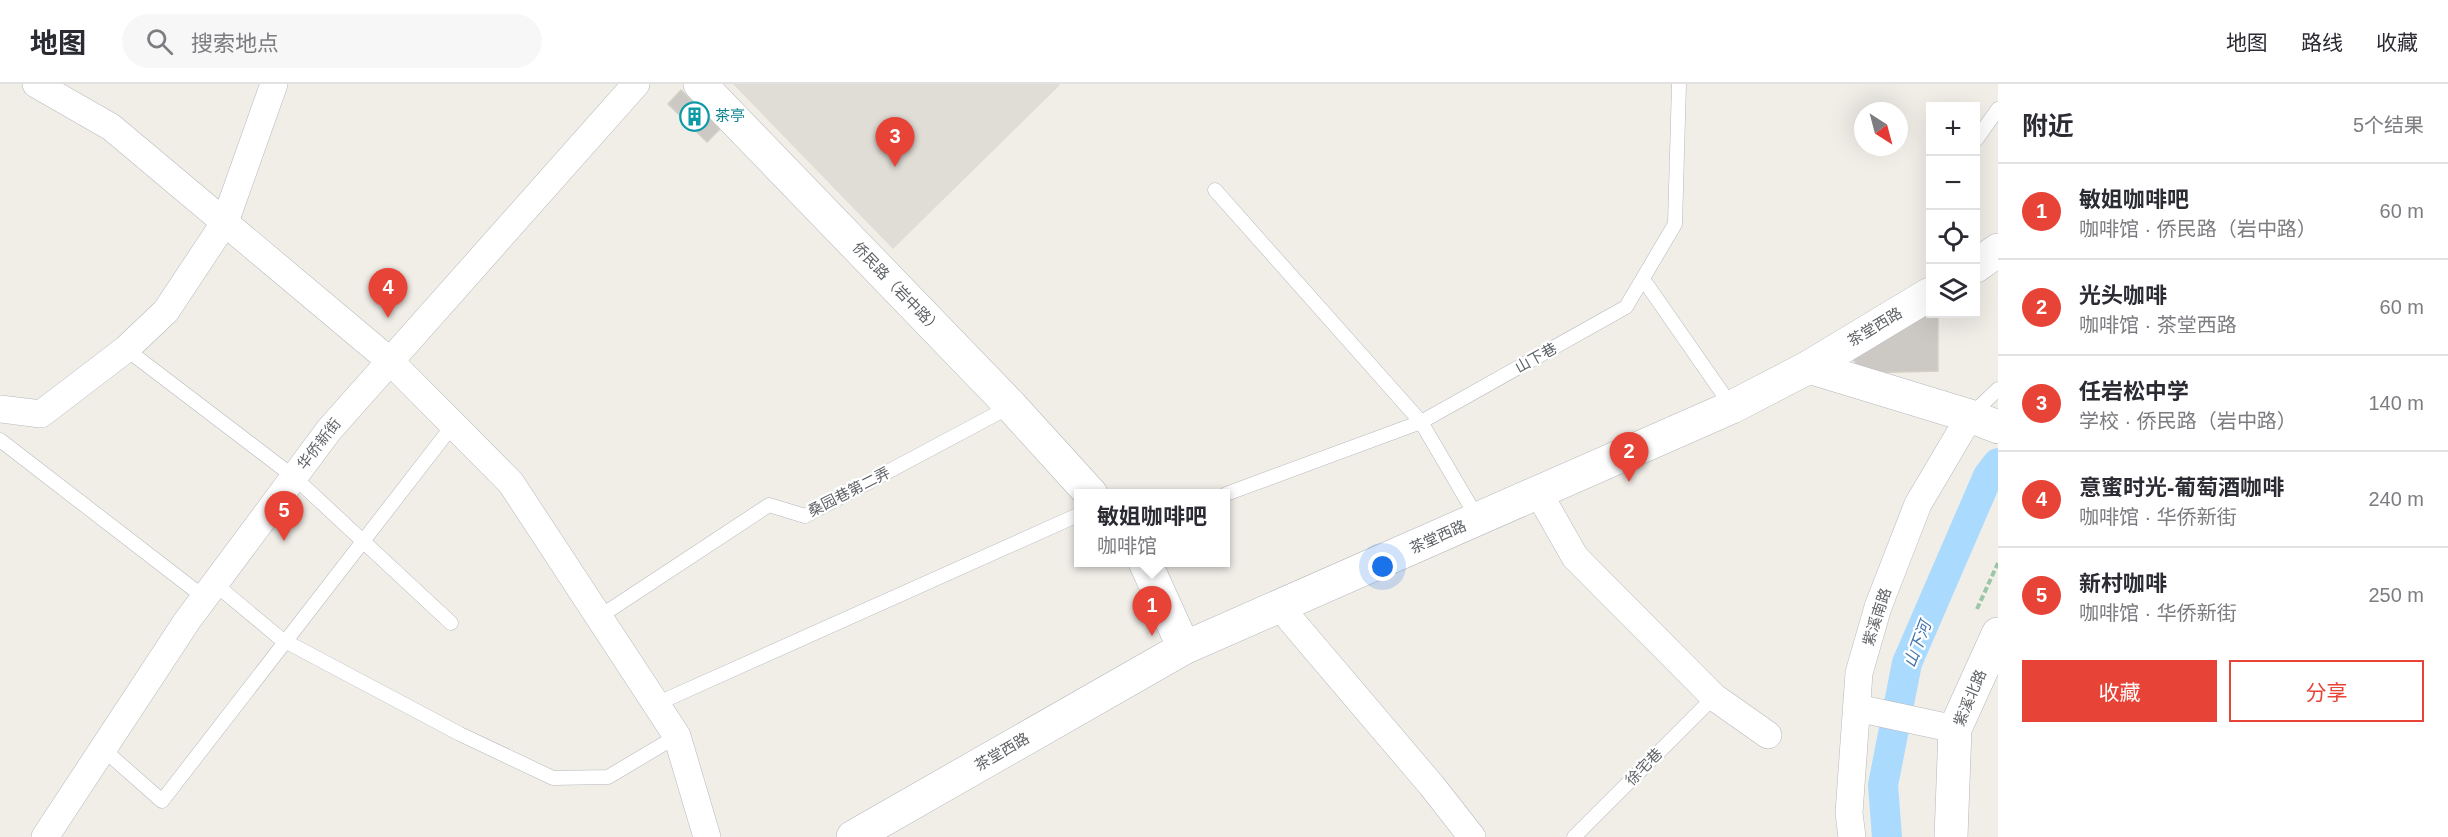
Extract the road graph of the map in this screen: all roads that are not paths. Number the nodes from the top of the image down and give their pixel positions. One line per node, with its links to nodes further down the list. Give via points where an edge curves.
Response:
1 (36, 84): 9 (street, via 111,128)
2 (274, 84): 9 (street)
3 (636, 84): 15 (street, 华侨新街)
4 (700, 84): 18 (street, 侨民路（岩中路）)
5 (1679, 84): 12 (lane, 山下巷, via 1675,224)
6 (1998, 109): 7 (lane)
7 (1980, 134)
8 (1215, 190): 22 (lane)
9 (225, 222): 14 (street, via 166,311); 15 (street)
10 (1998, 250): 11 (street)
11 (1979, 264)
12 (1642, 279): 19 (lane); 22 (lane, 山下巷, via 1626,307)
13 (1926, 296): 16 (street, 茶堂西路)
14 (126, 349): 20 (street, via 40,414); 25 (lane)
15 (390, 361): 23 (street); 25 (street, 华侨新街, via 329,430)
16 (1809, 367): 19 (street, 茶堂西路); 21 (street)
17 (1998, 389): 21 (lane)
18 (1011, 406): 26 (street, 侨民路（岩中路）); 35 (lane, 桑园巷第二弄, via 805,516 769,505)
19 (1732, 407): 27 (street, 茶堂西路)
20 (0, 409)
21 (1980, 420): 42 (street, 紫溪南路, via 1918,504 1878,607 1859,673)
22 (1421, 422): 28 (lane, 山下巷); 30 (lane)
23 (453, 424): 31 (lane); 35 (street, via 511,483)
24 (0, 440): 33 (lane)
25 (294, 477): 31 (lane); 33 (street, 华侨新街)
26 (1086, 489)
27 (1538, 492): 30 (street, 茶堂西路); 40 (street, via 1575,557)
28 (1230, 493)
29 (1074, 517): 41 (lane)
30 (1478, 519): 34 (street, 茶堂西路)
31 (363, 540): 36 (lane); 38 (lane)
32 (1147, 567): 39 (street)
33 (210, 591): 38 (lane); 46 (street, 华侨新街)
34 (1280, 606): 39 (street, 茶堂西路); 51 (street)
35 (599, 618): 41 (street)
36 (451, 622)
37 (1997, 637): 43 (street, 紫溪北路)
38 (285, 641): 45 (lane, via 460,734 553,778 608,777); 46 (lane, via 162,801)
39 (1184, 648): 47 (street, 茶堂西路)
40 (1714, 696): 44 (street); 52 (lane, 徐宅巷)
41 (656, 704): 45 (street)
42 (1857, 708): 43 (street); 53 (street, 紫溪南路, via 1849,813)
43 (1955, 729): 54 (street, 紫溪北路)
44 (1768, 735)
45 (677, 736): 49 (street)
46 (103, 749): 48 (street, 华侨新街)
47 (886, 828): 50 (street, 茶堂西路)
48 (45, 837)
49 (707, 837)
50 (853, 837)
51 (1472, 837)
52 (1574, 837)
53 (1852, 837)
54 (1951, 837)

